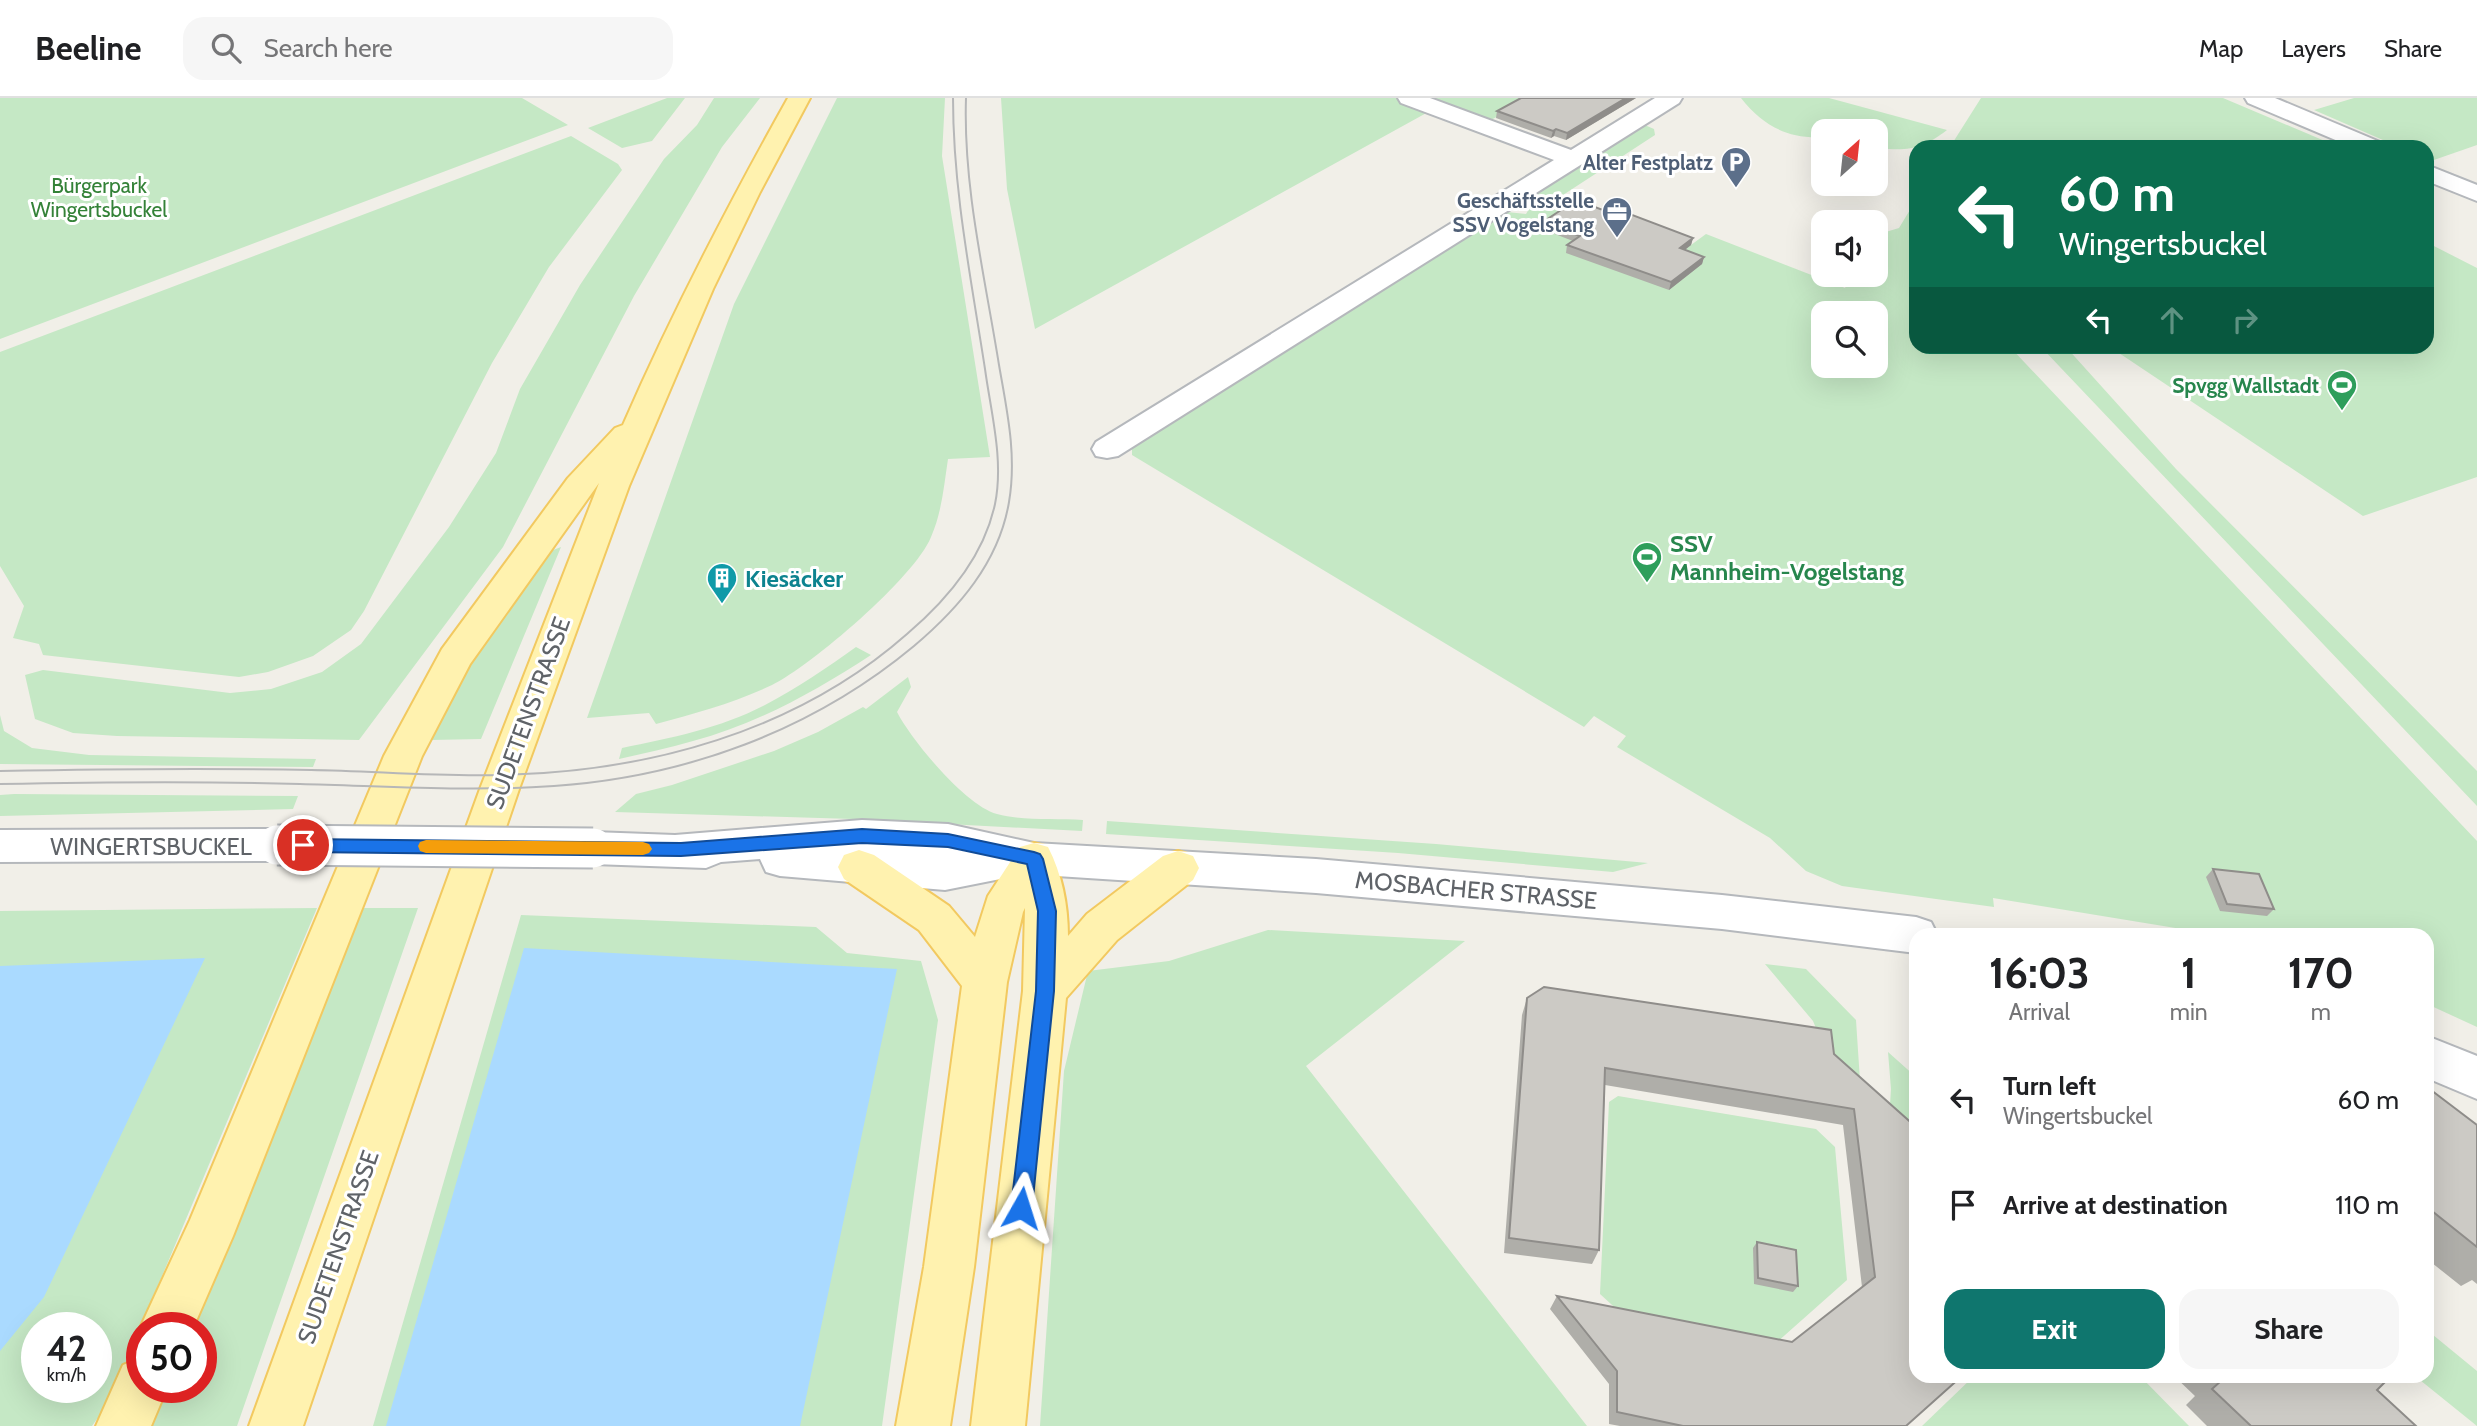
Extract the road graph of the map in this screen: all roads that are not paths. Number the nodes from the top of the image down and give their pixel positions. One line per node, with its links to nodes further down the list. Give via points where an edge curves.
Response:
1 (799, 98): 9 (main road, SUDETENSTRASSE, via 712,264)
2 (1409, 98): 6 (street)
3 (1671, 98): 6 (street)
4 (2256, 98): 5 (street)
5 (2355, 140)
6 (1572, 159): 10 (street)
7 (2434, 175): 8 (street)
8 (2477, 194)
9 (642, 417): 21 (main road, via 579,485 456,659 403,756); 24 (main road, SUDETENSTRASSE, via 536,686)
10 (1107, 449)
11 (0, 846): 12 (street, WINGERTSBUCKEL, bridge)
12 (681, 849): 13 (street, WINGERTSBUCKEL, via 862,836 948,840); 14 (street, WINGERTSBUCKEL)
13 (1034, 859): 14 (street, WINGERTSBUCKEL, via 945,873); 15 (street, MOSBACHER STRASSE); 17 (main road, via 1003,908); 18 (main road, via 1047,911)
14 (859, 867): 17 (main road, via 934,918)
15 (1178, 868): 16 (street, MOSBACHER STRASSE, via 1722,912); 18 (main road, via 1102,928)
16 (1909, 934)
17 (985, 982): 25 (main road, via 949,1267)
18 (1045, 991): 26 (main road)
19 (2434, 1059): 20 (street)
20 (2477, 1078)
21 (173, 1312)
22 (133, 1403): 23 (main road)
23 (123, 1426)
24 (276, 1426)
25 (923, 1426)
26 (998, 1426)

